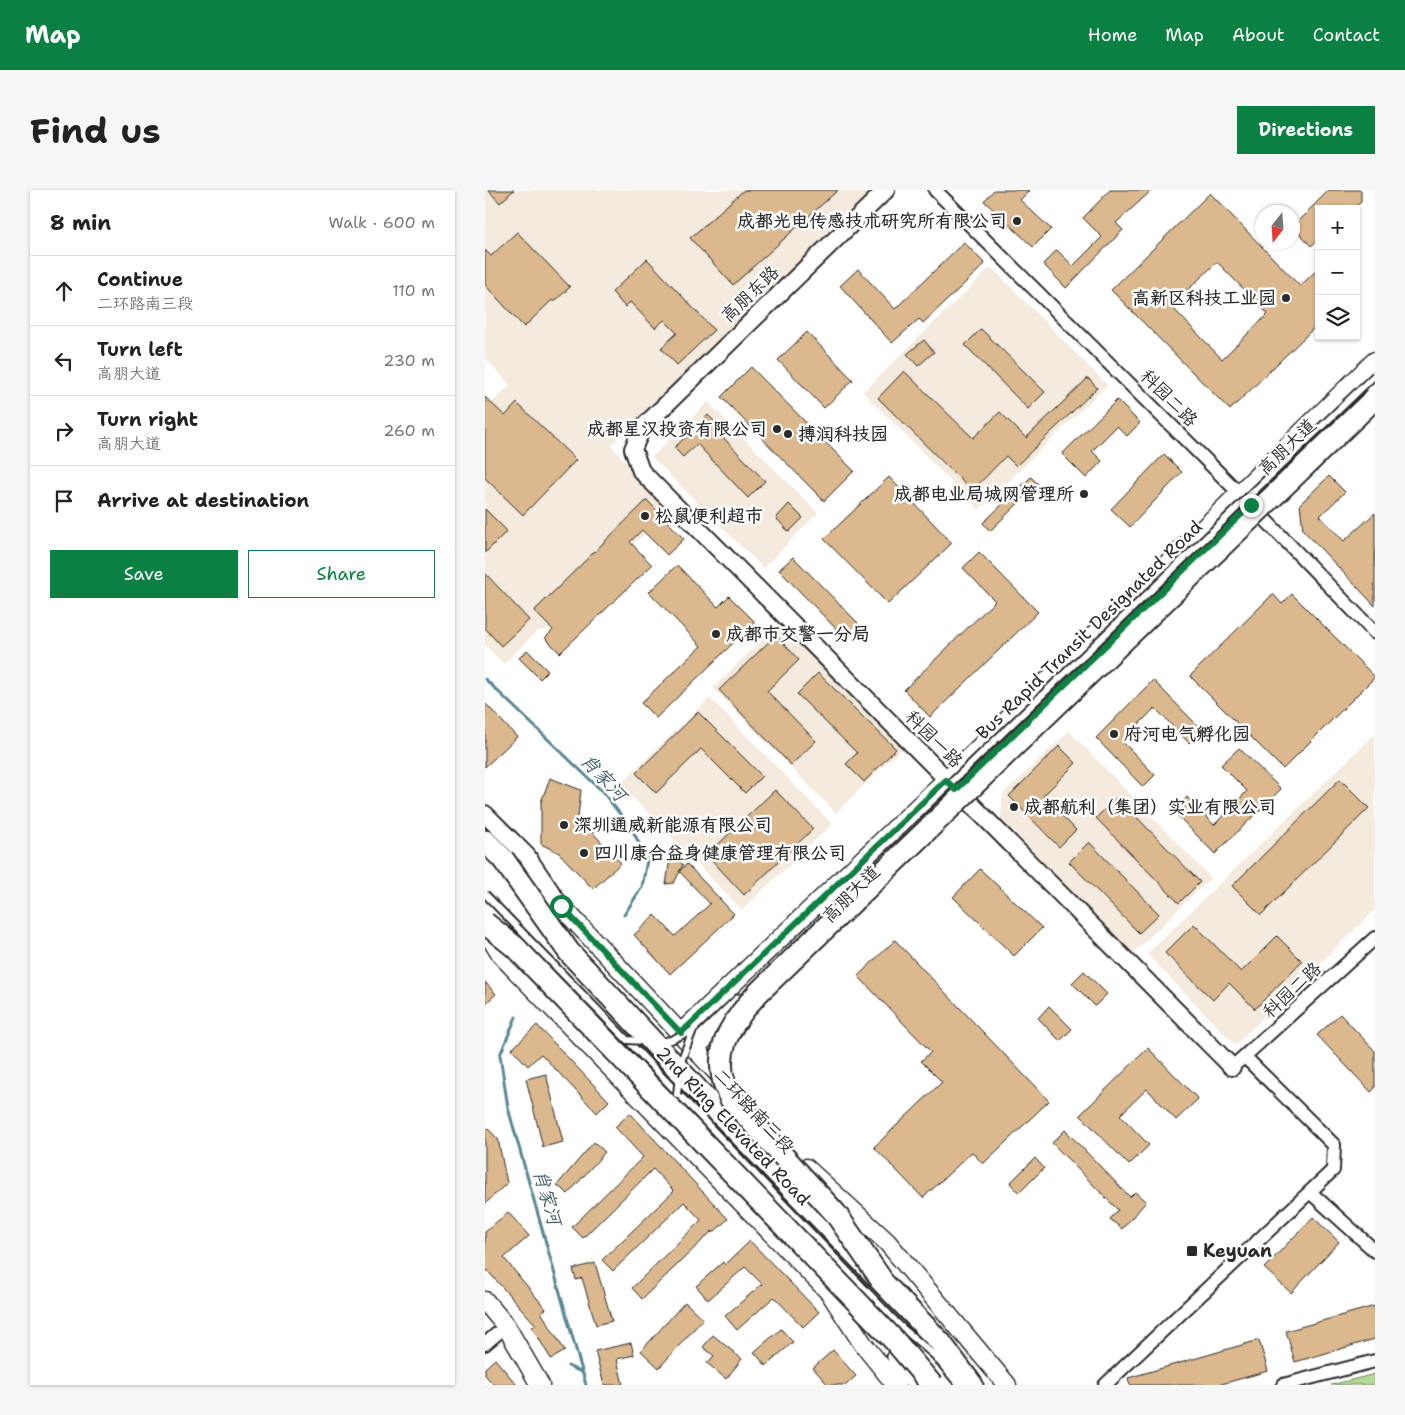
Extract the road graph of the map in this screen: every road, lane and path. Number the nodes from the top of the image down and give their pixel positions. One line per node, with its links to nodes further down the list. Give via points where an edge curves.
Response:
1 (886, 190): 7 (street, 高朋东路)
2 (935, 190): 8 (street, 科园二路)
3 (1375, 361): 8 (main road, 高朋大道)
4 (1375, 375): 21 (lane, Bus Rapid Transit Designated Road, bridge)
5 (1375, 386): 8 (main road, 高朋大道)
6 (1375, 398): 28 (highway, bridge, via 758,993 740,1013 728,1034 720,1066 730,1098 836,1214)
7 (642, 428): 10 (street, 科园一路, via 633,448 641,470)
8 (1246, 499): 9 (street, 科园二路); 10 (main road, 高朋大道)
9 (1375, 633)
10 (951, 785): 21 (main road, 高朋大道); 23 (main road, 高朋大道); 24 (street, 科园一路)
11 (485, 814): 15 (street, via 527,856)
12 (485, 841): 13 (highway, 2nd Ring Elevated Road)
13 (494, 857): 15 (main road, 二环路南三段); 28 (highway, 2nd Ring Elevated Road, bridge, via 569,952 670,1062)
14 (485, 894): 22 (lane, bridge)
15 (561, 906): 21 (main road, 二环路南三段)
16 (485, 922): 31 (highway, 2nd Ring Elevated Road, bridge, via 515,947)
17 (485, 929): 20 (main road)
18 (1375, 938): 24 (street, 科园二路)
19 (485, 942): 20 (street)
20 (501, 955): 38 (main road, via 830,1294 863,1344)
21 (687, 1032): 22 (lane, bridge, via 661,1042); 23 (main road, 二环路南三段); 25 (lane, bridge)
22 (627, 1040): 25 (lane)
23 (695, 1048): 45 (main road, 二环路南三段, via 808,1171 887,1242)
24 (1239, 1062): 26 (street, via 1334,1145 1333,1170)
25 (677, 1094): 31 (lane)
26 (1310, 1192): 27 (street); 46 (street)
27 (1375, 1251)
28 (881, 1279): 32 (highway, 2nd Ring Elevated Road)
29 (485, 1300): 30 (main road)
30 (506, 1326): 33 (street); 37 (main road)
31 (897, 1333): 34 (lane); 39 (highway, via 899,1359); 40 (highway, 2nd Ring Elevated Road, bridge); 42 (lane, via 935,1356)
32 (941, 1342): 43 (highway, 2nd Ring Elevated Road); 44 (highway, via 971,1365)
33 (485, 1344)
34 (914, 1349)
35 (919, 1357): 41 (lane)
36 (1375, 1360): 47 (street)
37 (540, 1385)
38 (896, 1385)
39 (918, 1385)
40 (932, 1385)
41 (940, 1385)
42 (959, 1385)
43 (972, 1385)
44 (986, 1385)
45 (1007, 1385)
46 (1105, 1385)
47 (1283, 1385)

